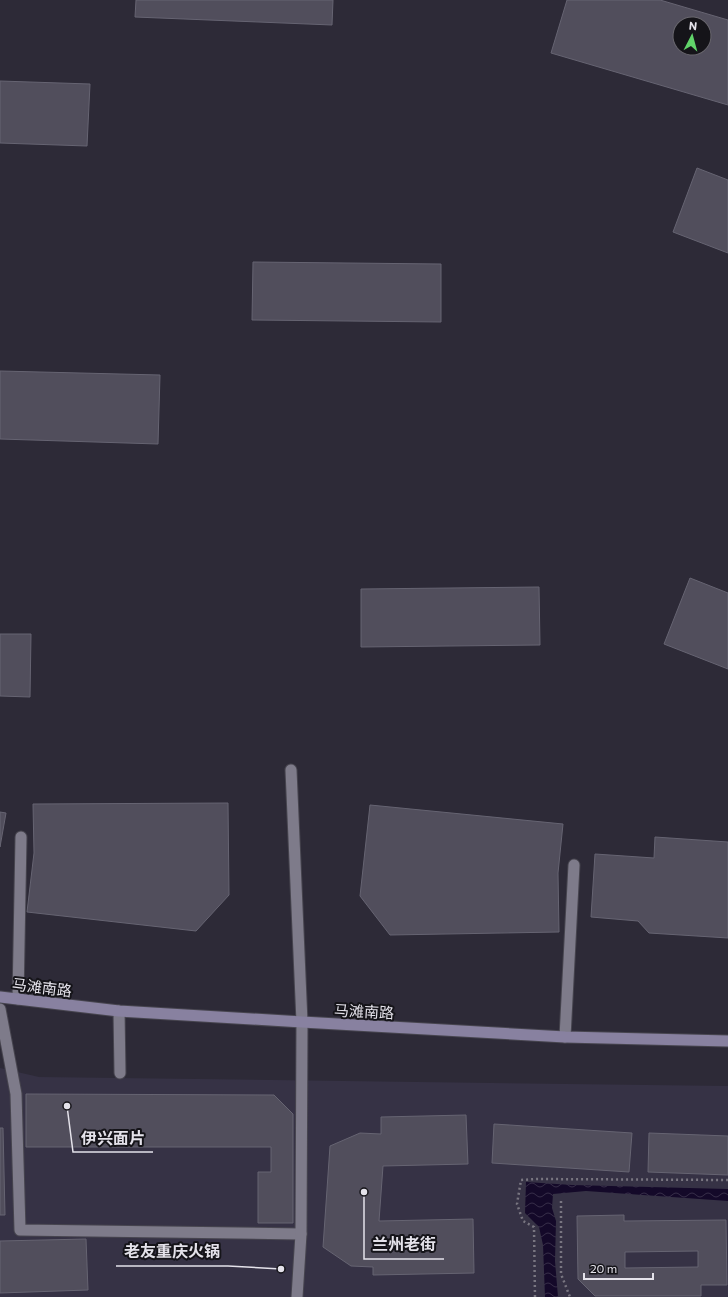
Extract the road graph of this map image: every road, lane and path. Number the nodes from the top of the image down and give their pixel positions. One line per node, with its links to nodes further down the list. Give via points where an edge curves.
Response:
1 (291, 770): 8 (street)
2 (21, 837): 5 (street)
3 (574, 866): 9 (street)
4 (0, 997): 5 (main road, 马滩南路)
5 (18, 999): 7 (main road, 马滩南路)
6 (0, 1009): 14 (street, via 16,1094 20,1230)
7 (119, 1011): 8 (main road, 马滩南路); 11 (street)
8 (302, 1022): 9 (main road, 马滩南路); 14 (street)
9 (565, 1037): 10 (main road, 马滩南路)
10 (728, 1041)
11 (120, 1072)
12 (728, 1180): 16 (path, via 521,1180 517,1204 523,1221 534,1227)
13 (561, 1200): 17 (path, via 561,1274)
14 (301, 1234): 15 (street)
15 (297, 1297)
16 (535, 1297)
17 (570, 1297)

